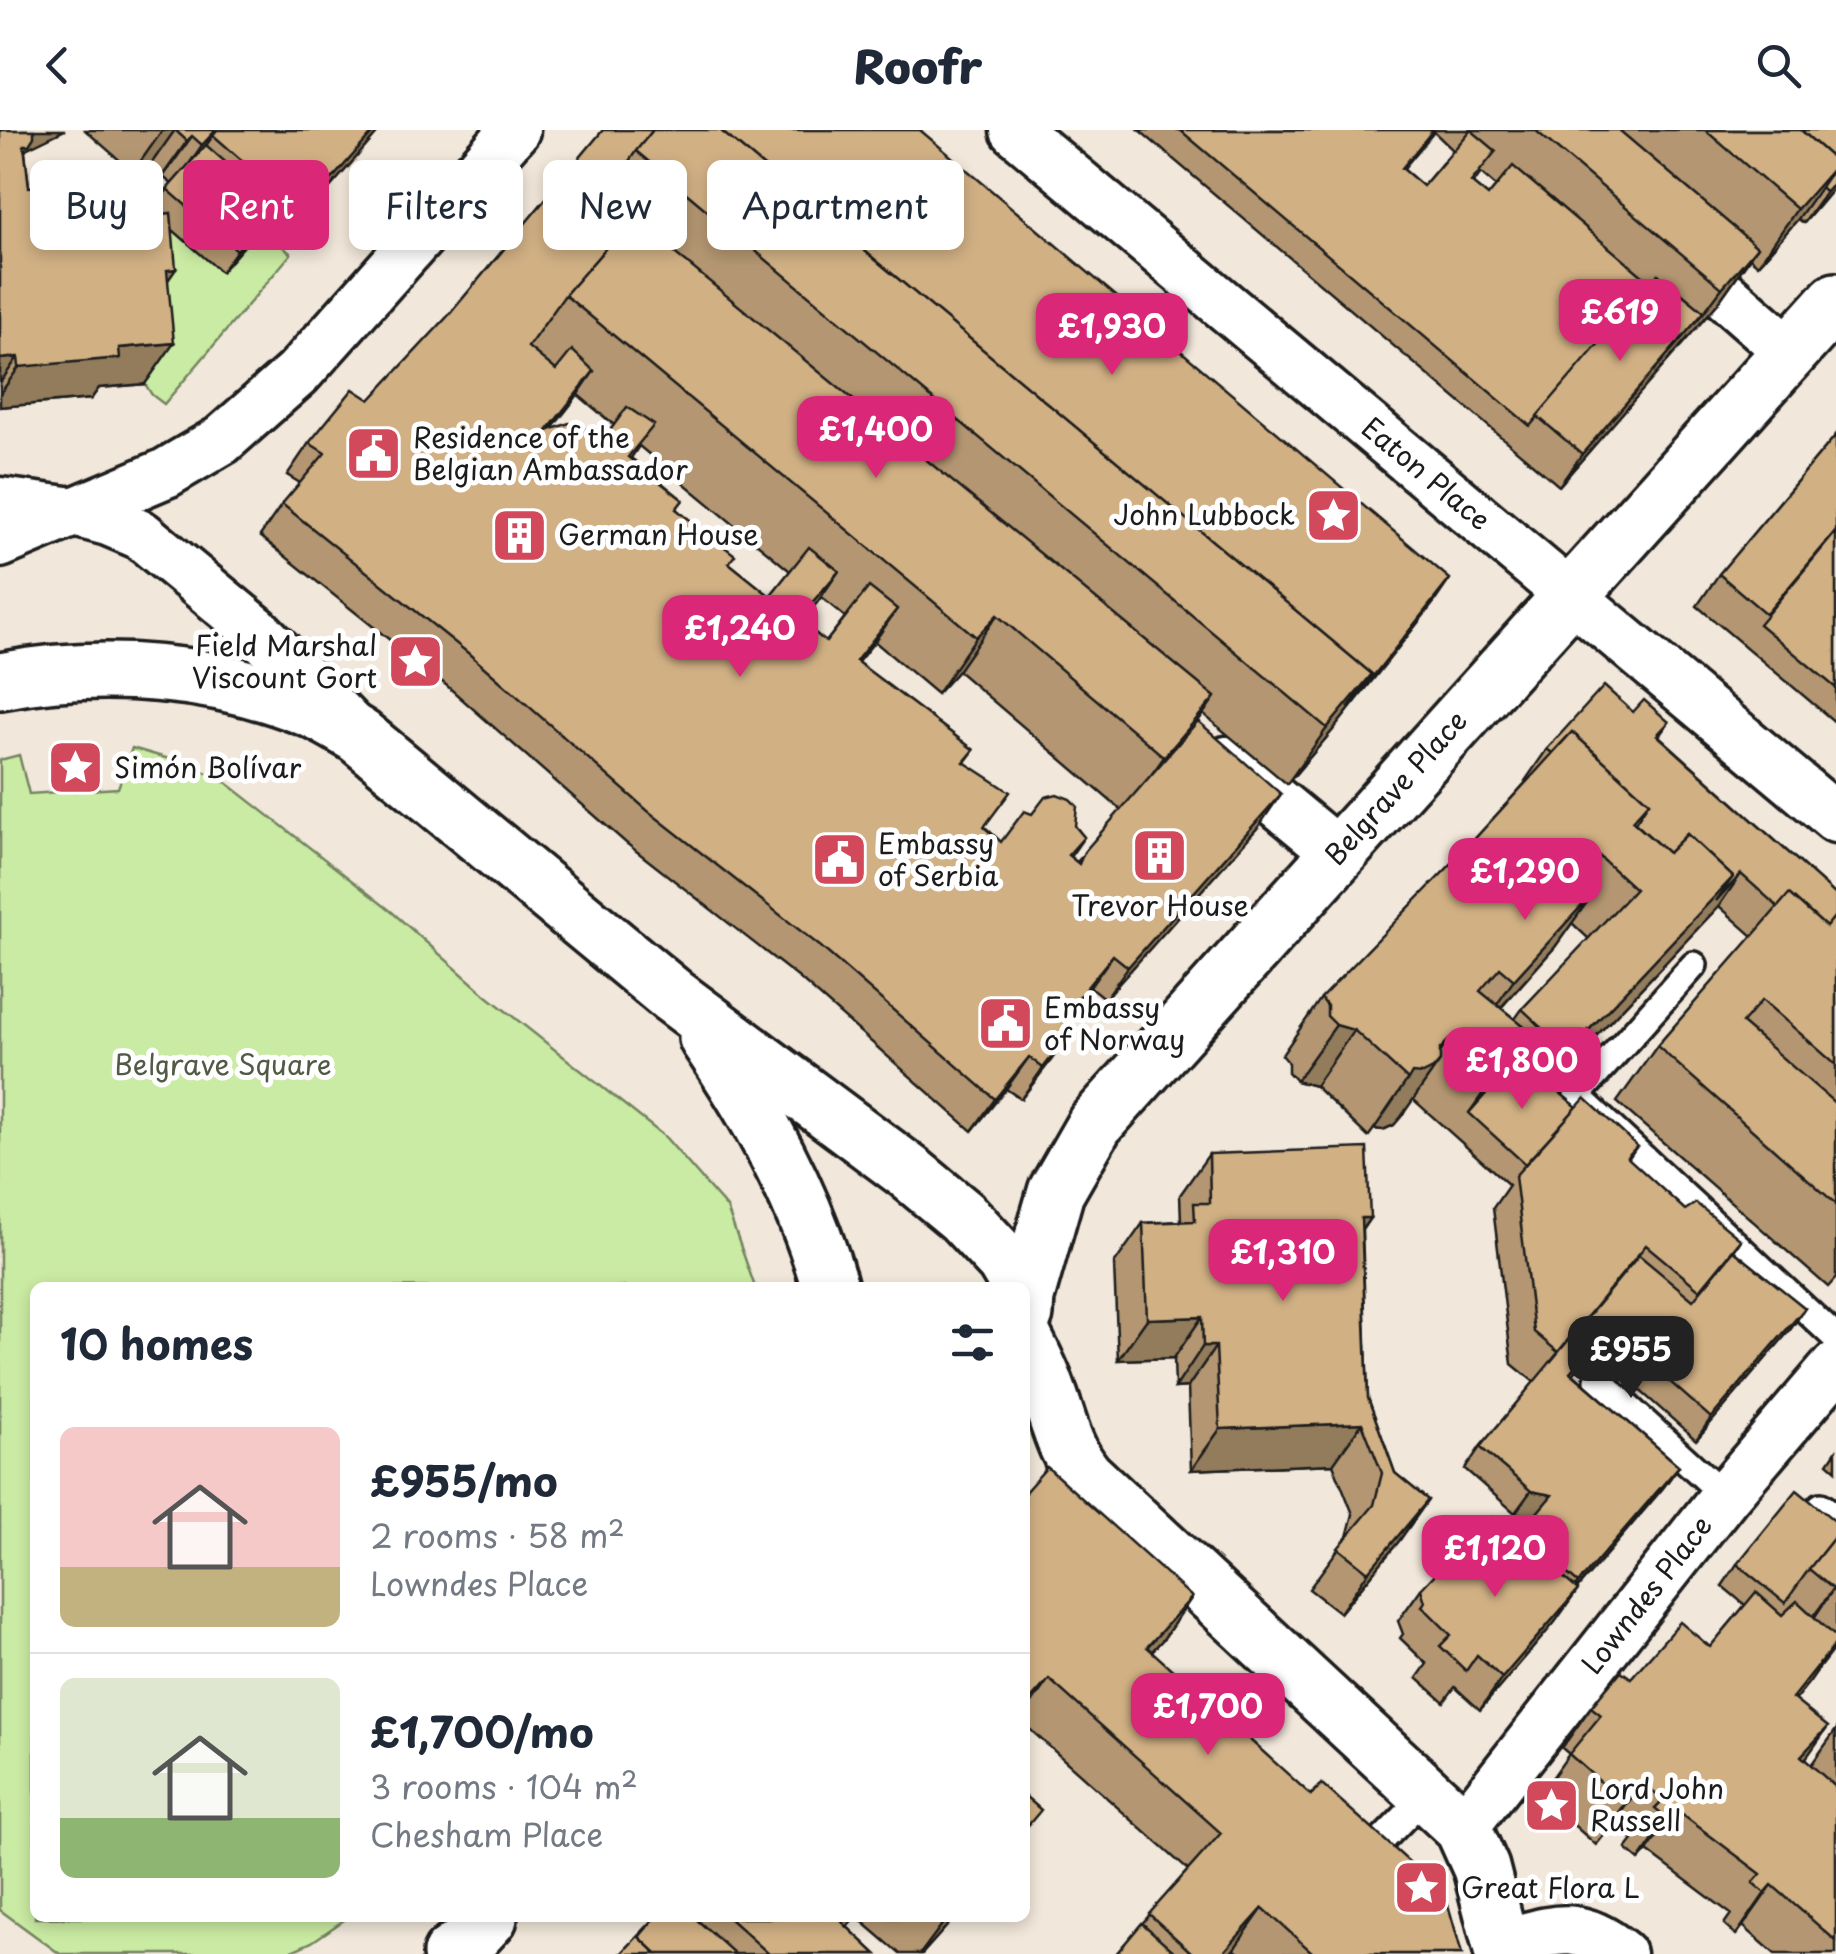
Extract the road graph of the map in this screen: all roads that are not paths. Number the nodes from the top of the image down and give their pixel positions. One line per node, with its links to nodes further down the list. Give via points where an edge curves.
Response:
1 (1015, 130): 9 (street, Eaton Place)
2 (495, 137): 7 (street, via 298,372 251,416 166,473)
3 (1642, 222): 5 (street)
4 (1836, 300): 5 (main road, Belgrave Place)
5 (1790, 352): 9 (main road, Belgrave Place)
6 (0, 502): 7 (street)
7 (74, 512): 8 (street); 12 (street, via 141,535 166,554 256,630)
8 (0, 543)
9 (1570, 595): 13 (street, Eaton Place); 14 (main road, Belgrave Place)
10 (0, 681): 12 (main road, via 94,672 190,679 283,700)
11 (1187, 728): 14 (street)
12 (360, 736): 16 (main road)
13 (1836, 818)
14 (1338, 853): 19 (main road, Belgrave Place, via 1095,1124 1056,1192)
15 (1694, 965): 20 (lane, via 1577,1096)
16 (674, 996): 17 (main road, via 770,1142); 18 (main road, via 949,1205)
17 (828, 1282)
18 (1016, 1282)
19 (1030, 1282)
20 (1836, 1338)
21 (1030, 1351): 25 (main road, via 1064,1441)
22 (1836, 1366): 26 (street, Lowndes Place)
23 (1598, 1380): 26 (lane)
24 (1030, 1451): 25 (main road)
25 (1086, 1477): 27 (main road)
26 (1725, 1496): 27 (street, Lowndes Place)
27 (1445, 1811): 28 (lane); 29 (main road, via 1481,1868)
28 (1348, 1875)
29 (1502, 1949): 30 (street, via 1555,1930 1580,1930)
30 (1621, 1954)

